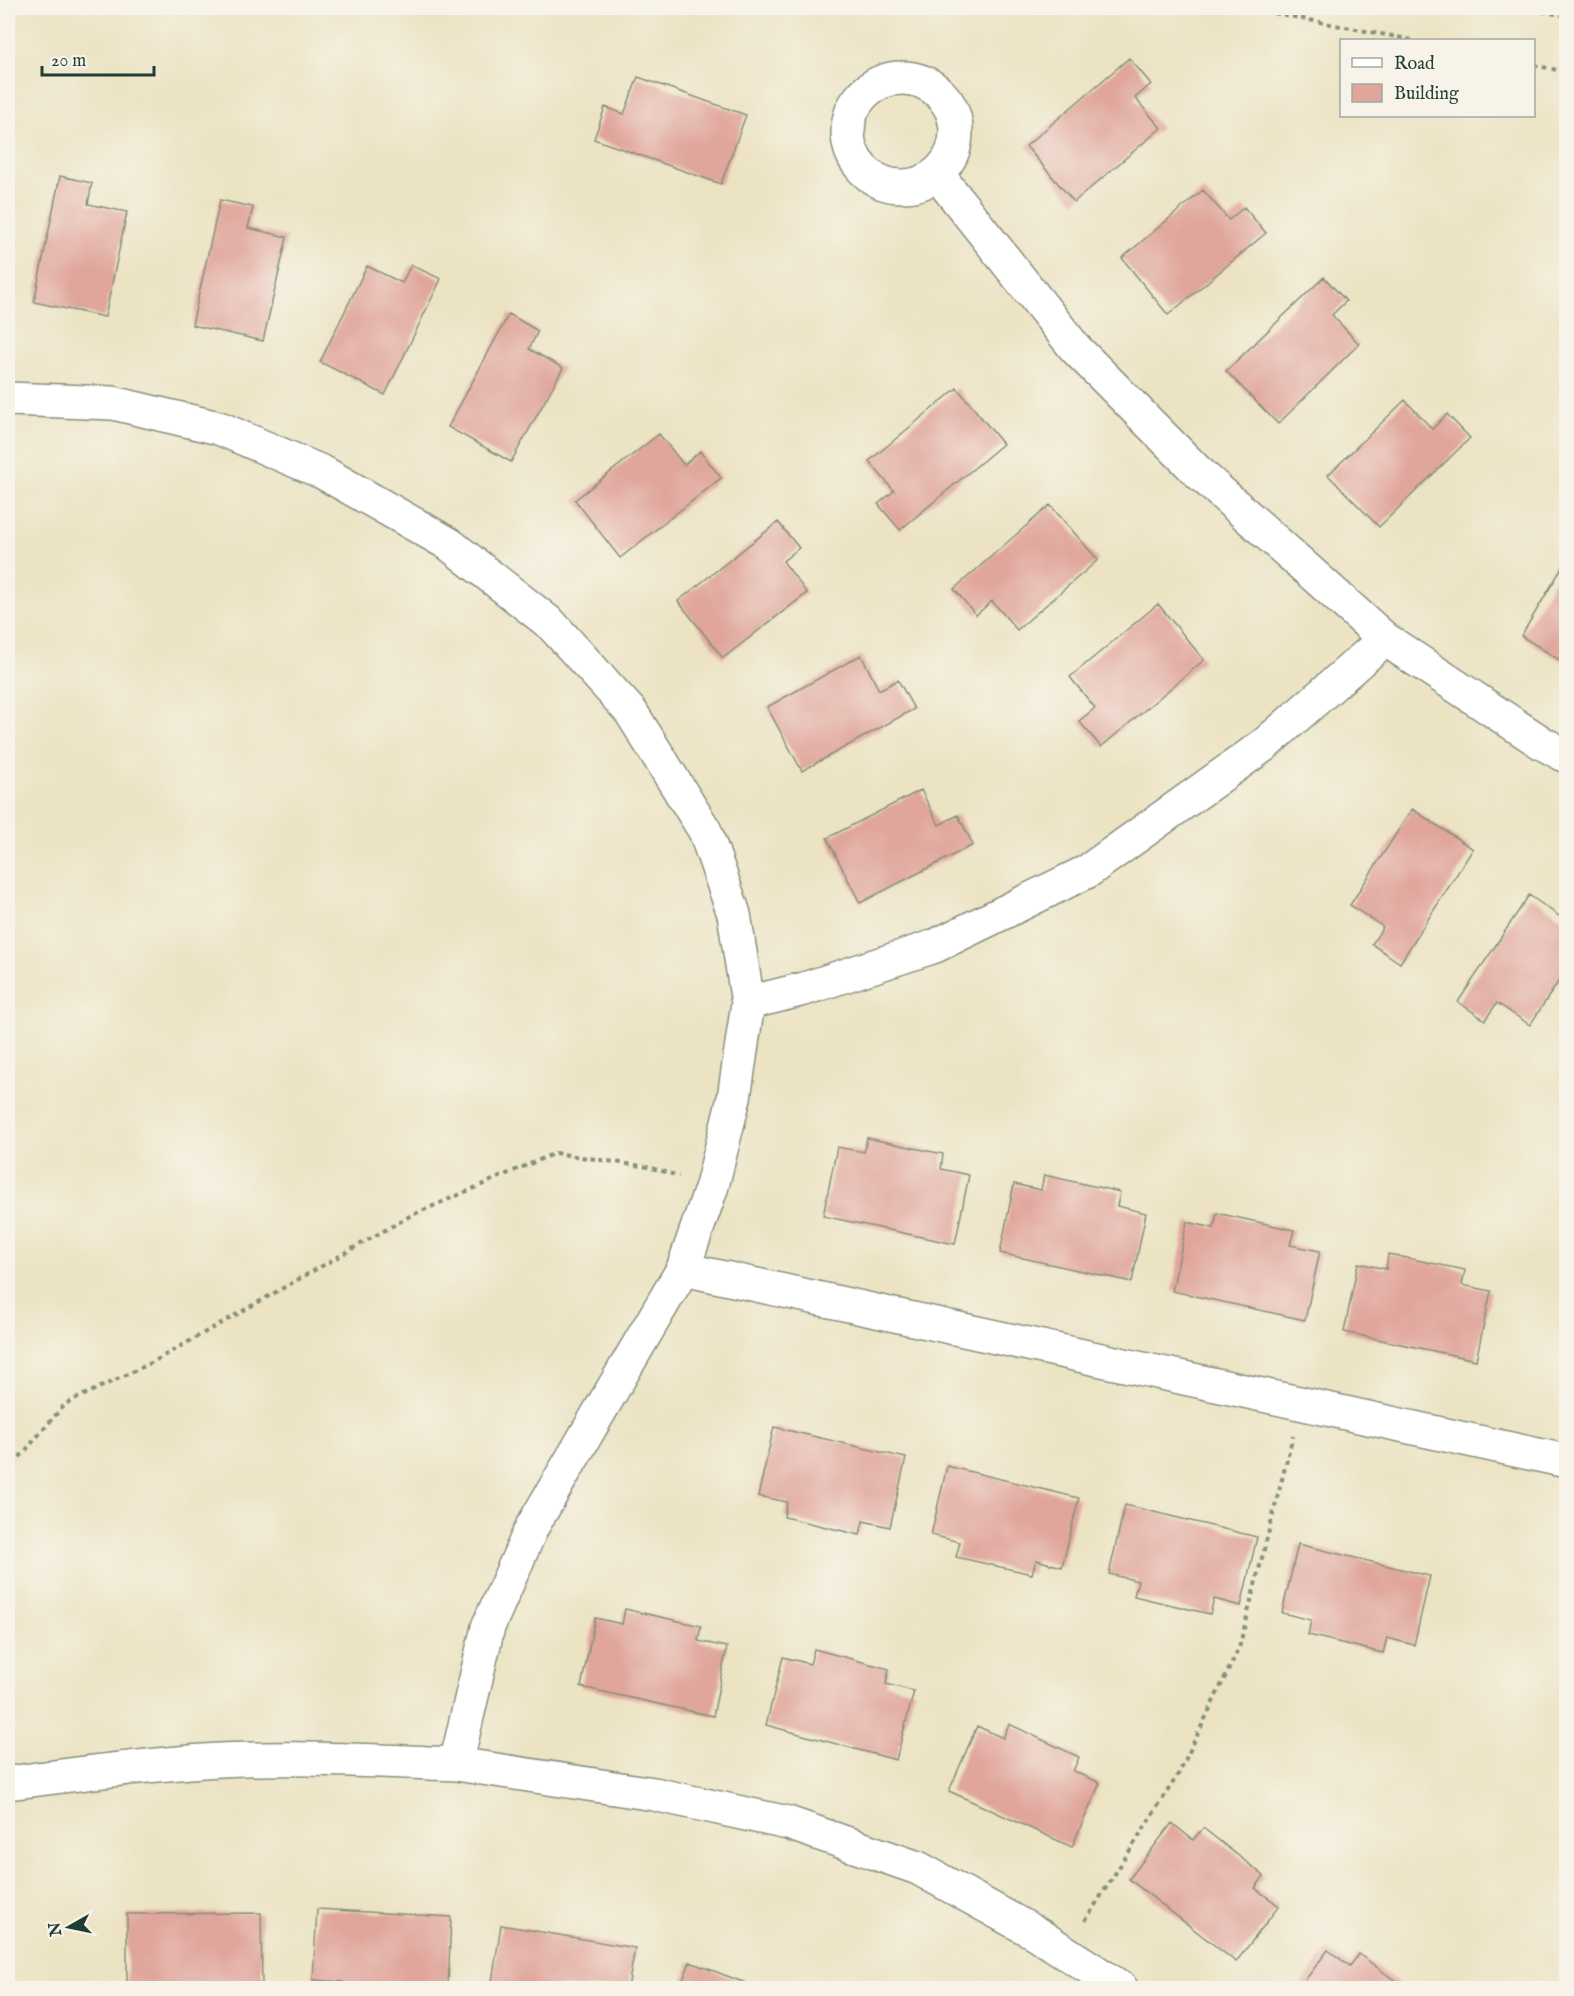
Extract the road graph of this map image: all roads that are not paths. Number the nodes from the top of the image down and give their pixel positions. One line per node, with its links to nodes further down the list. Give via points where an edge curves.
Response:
1 (937, 174): 3 (street, via 1075,348 1197,471)
2 (8, 399): 5 (street, via 113,403 219,428 324,473 449,544 551,624 631,712 705,831 734,914)
3 (1385, 639): 4 (street); 5 (street, via 1264,746 1088,872 934,946 804,989)
4 (1566, 756)
5 (748, 1003): 6 (street, via 734,1098 712,1186)
6 (683, 1269): 7 (street); 8 (street, via 532,1527 488,1628)
7 (1566, 1461)
8 (456, 1764): 9 (street, via 301,1758 191,1762); 10 (street, via 654,1794 788,1823 918,1868 1037,1934)
9 (8, 1783)
10 (1122, 1989)

